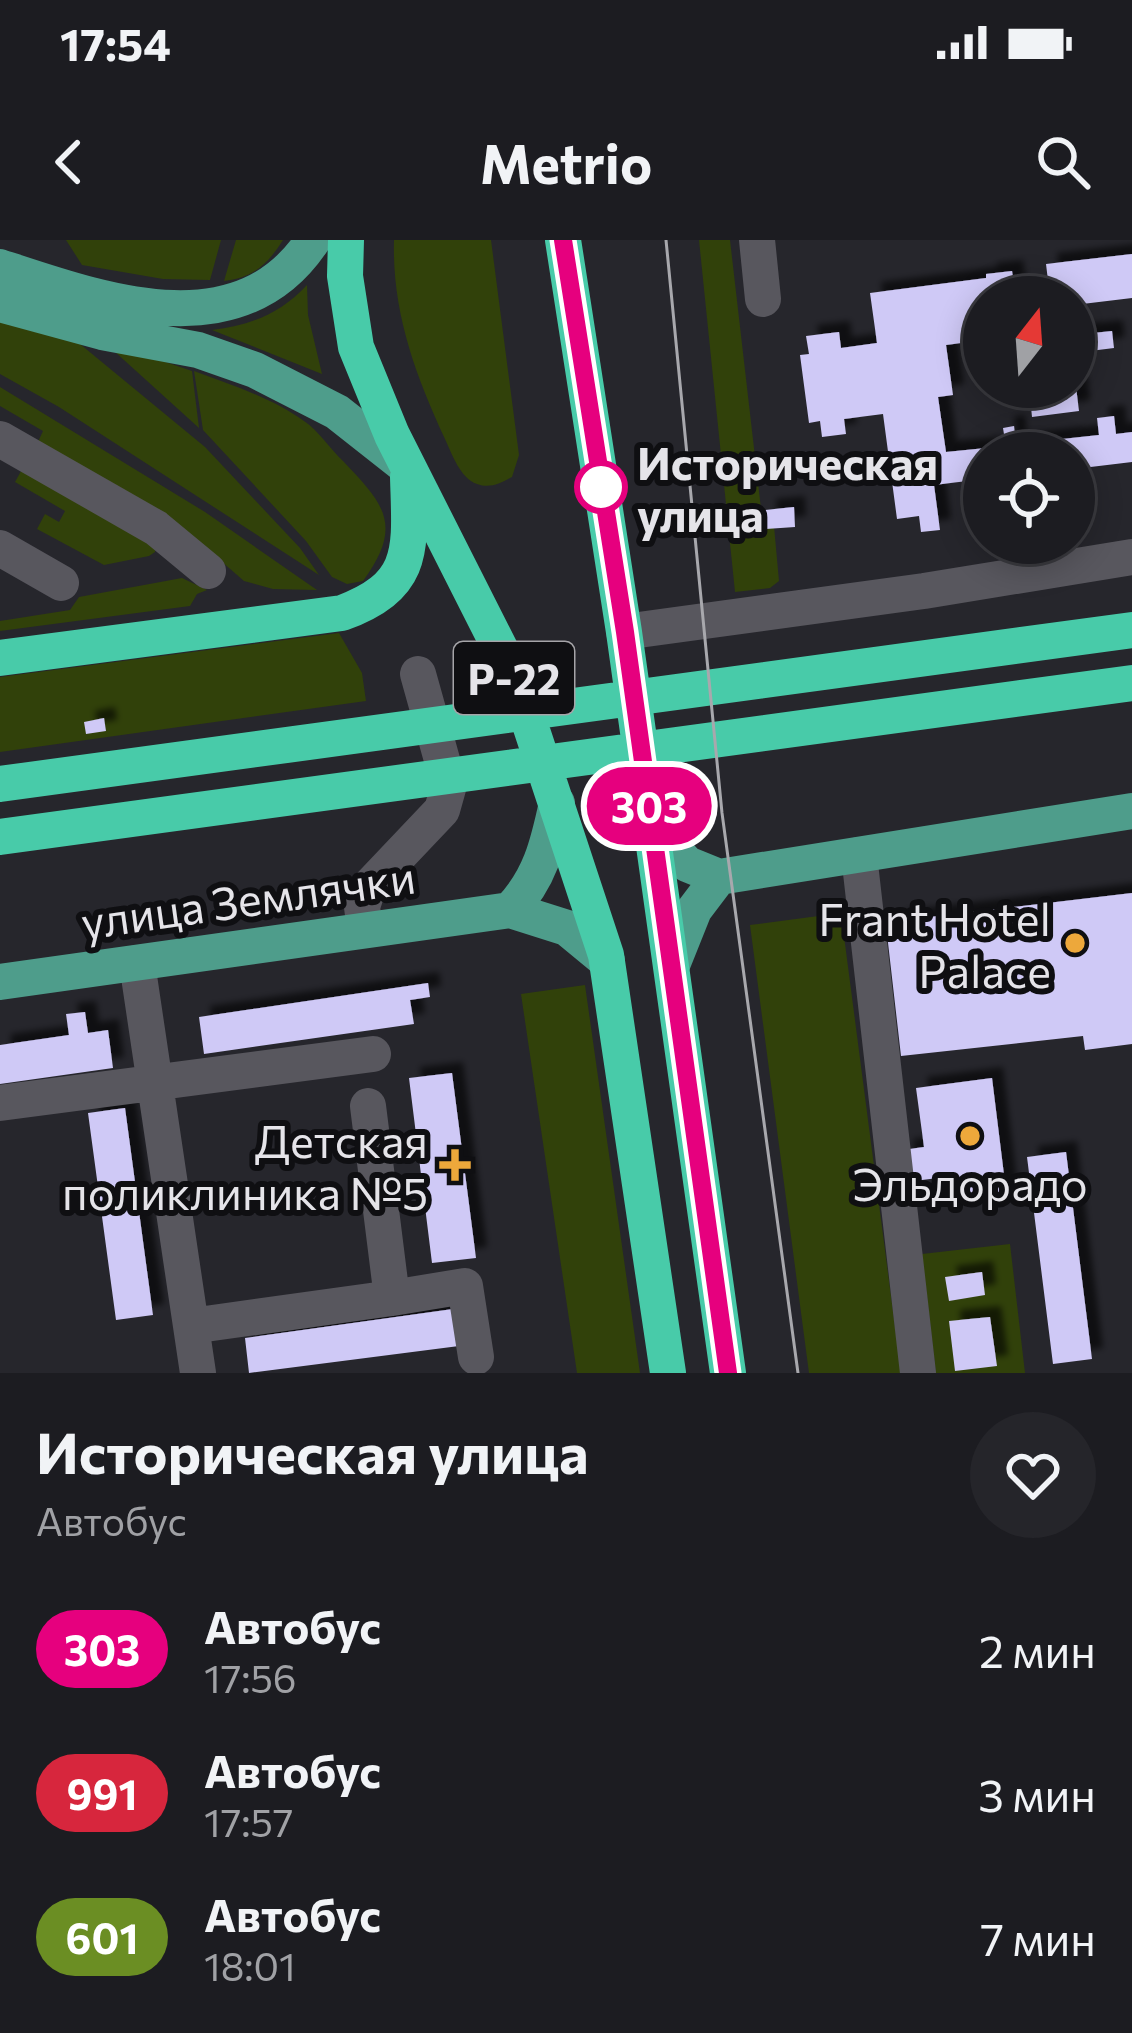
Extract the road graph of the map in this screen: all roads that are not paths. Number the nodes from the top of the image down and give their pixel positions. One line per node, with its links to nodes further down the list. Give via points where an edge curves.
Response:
1 (313, 240): 5 (main road, via 267,288 220,307 138,303)
2 (346, 240): 9 (highway, Р-22, via 356,347)
3 (562, 240): 15 (highway, Р-22)
4 (757, 240): 6 (street)
5 (0, 267)
6 (763, 298)
7 (0, 304): 9 (main road, via 255,370 337,412)
8 (0, 439): 12 (street, via 156,528)
9 (408, 468): 16 (highway, via 402,568 370,603 343,614); 20 (highway, Р-22, via 514,676)
10 (0, 548): 13 (street)
11 (1132, 557): 15 (street)
12 (208, 572)
13 (61, 584)
14 (1132, 630): 19 (highway)
15 (625, 632): 22 (highway, Р-22)
16 (0, 658)
17 (418, 674): 27 (street, via 448,784 442,810 368,888)
18 (1132, 682): 23 (highway)
19 (0, 784)
20 (557, 803): 26 (main road, via 540,867); 28 (highway, Р-22)
21 (1132, 811): 24 (main road)
22 (652, 824): 25 (main road, via 687,864); 30 (highway, Р-22)
23 (0, 837)
24 (859, 855): 25 (main road); 42 (street)
25 (719, 877): 30 (main road, via 694,910)
26 (510, 910): 27 (main road, улица Землячки); 28 (main road, via 567,928)
27 (365, 930): 29 (main road, улица Землячки)
28 (607, 962): 40 (highway, Р-22)
29 (137, 963): 31 (main road, улица Землячки); 33 (street)
30 (672, 965): 41 (highway, Р-22)
31 (0, 982)
32 (373, 1054): 33 (street)
33 (154, 1081): 34 (street); 37 (street)
34 (0, 1103)
35 (368, 1106): 36 (street)
36 (392, 1298): 37 (street); 38 (street, via 465,1286)
37 (191, 1326): 39 (street)
38 (476, 1357)
39 (198, 1373)
40 (668, 1373)
41 (728, 1373)
42 (918, 1373)

